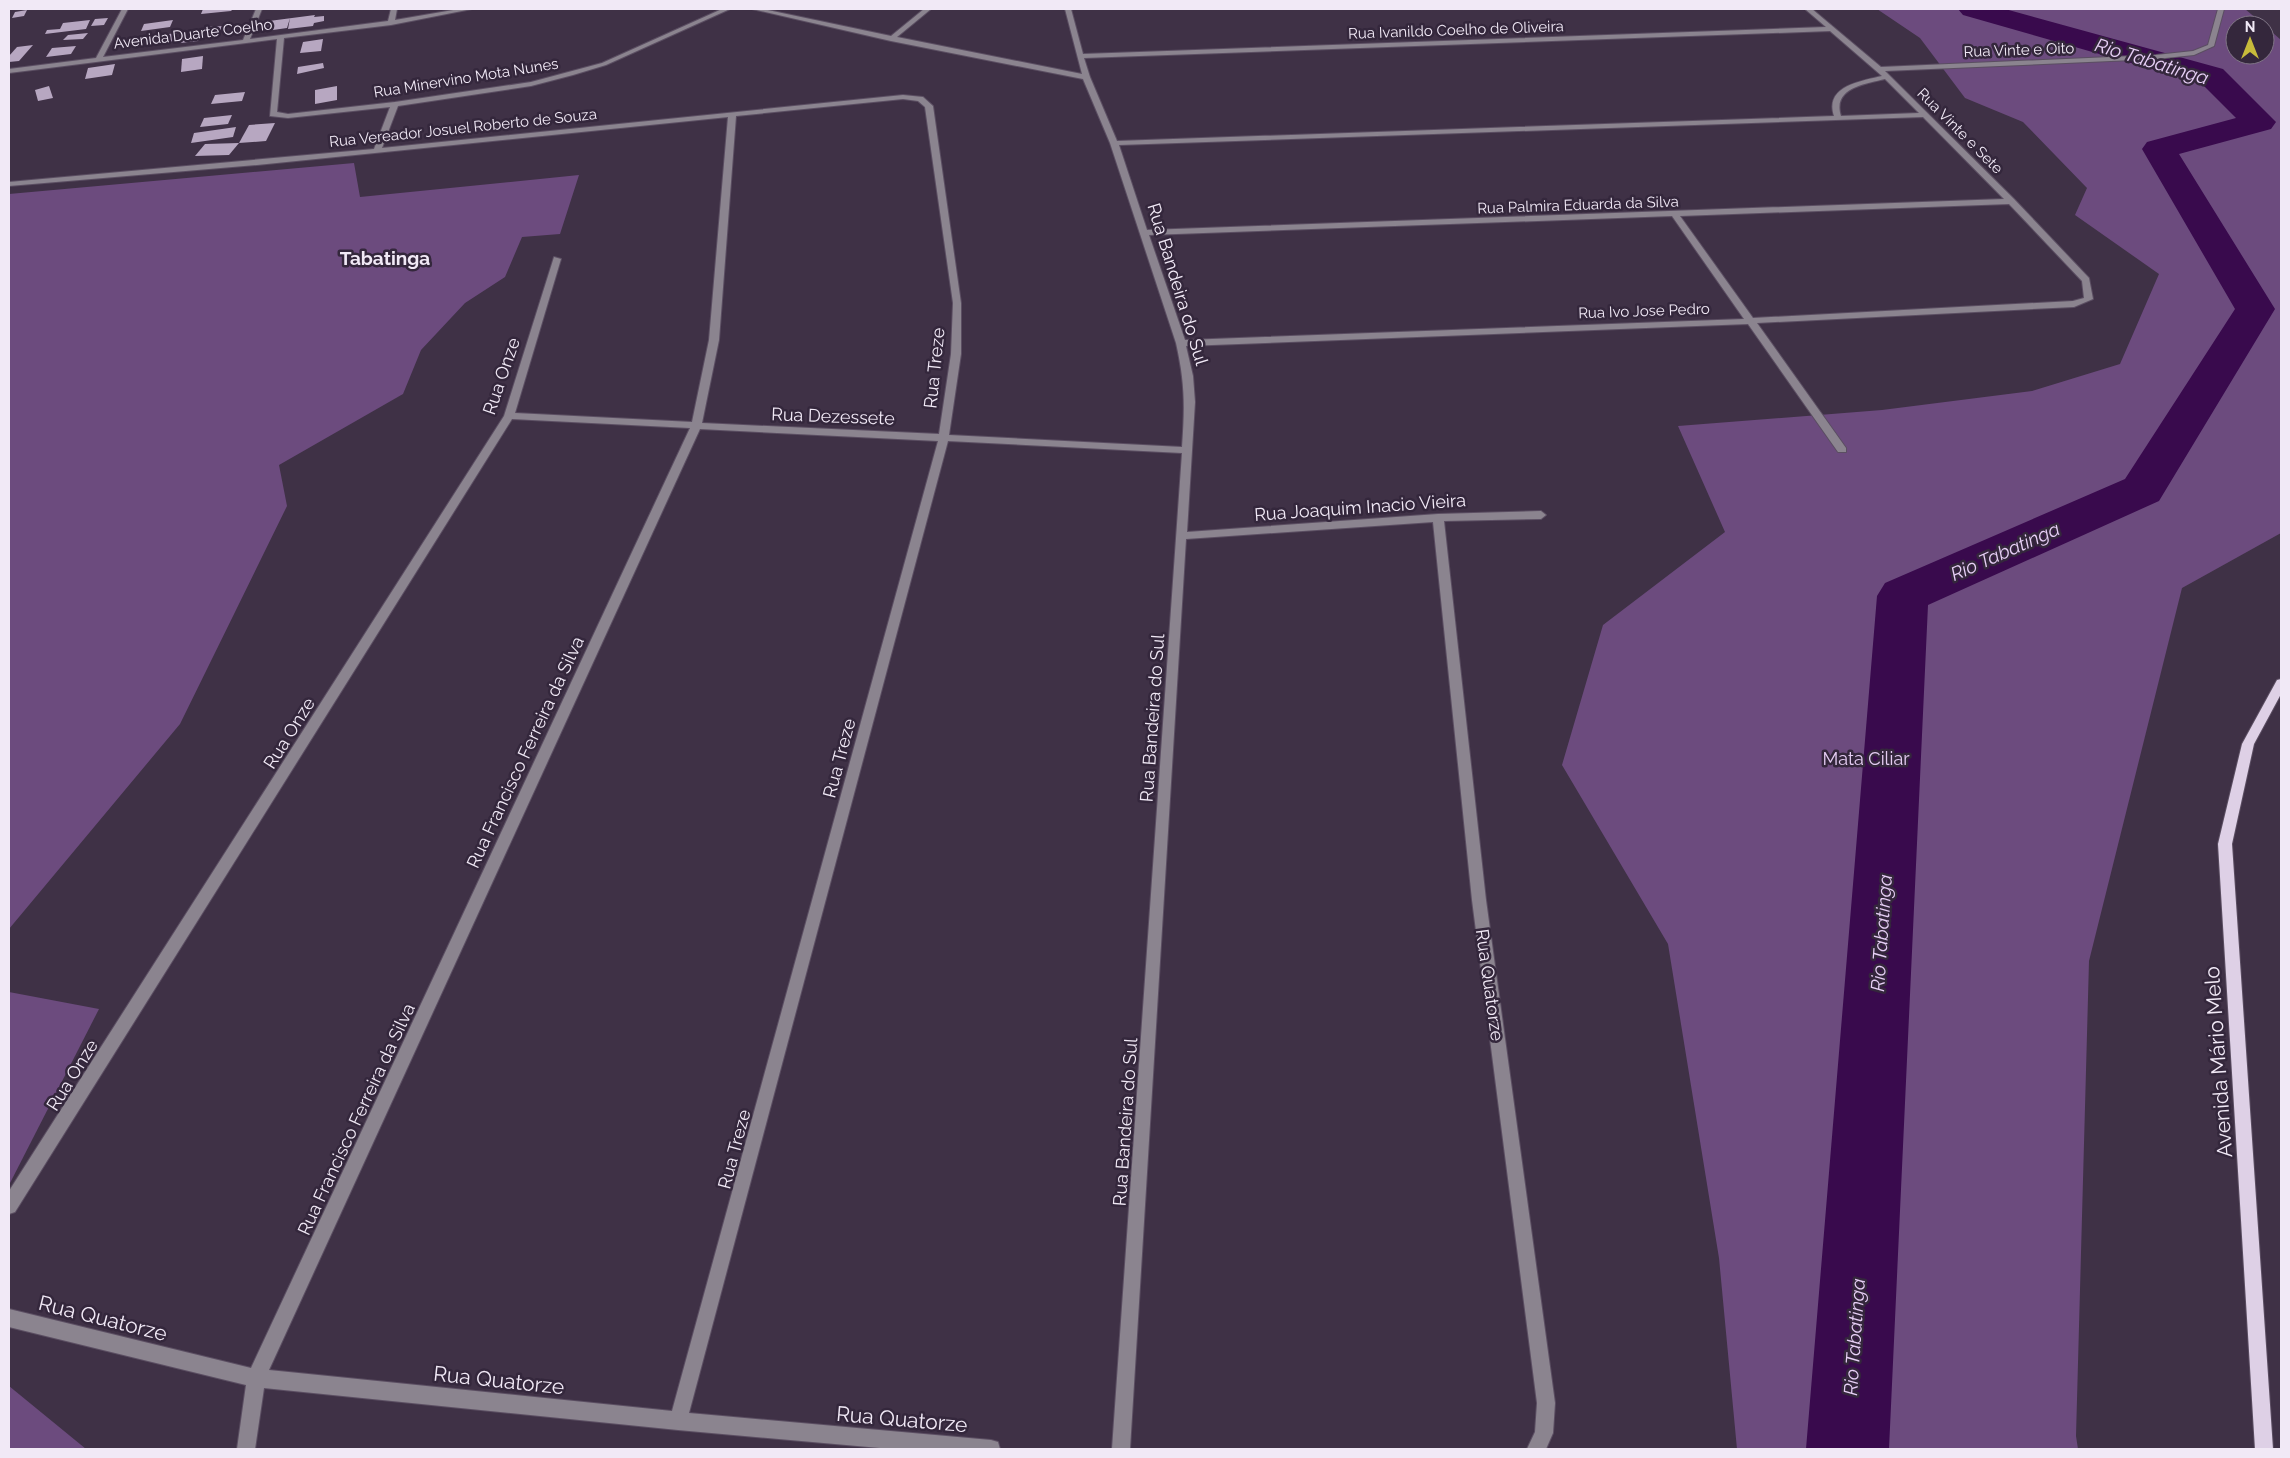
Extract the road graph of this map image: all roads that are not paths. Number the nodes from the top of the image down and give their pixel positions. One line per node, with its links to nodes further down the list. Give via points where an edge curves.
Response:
1 (125, 9): 17 (street)
2 (260, 9): 15 (street)
3 (394, 9): 11 (street)
4 (469, 9): 11 (street, Avenida Duarte Coelho)
5 (727, 9): 23 (street, Rua Minervino Mota Nunes, via 604,64 571,74 531,84)
6 (755, 9): 14 (street)
7 (928, 9): 14 (street)
8 (1068, 9): 16 (street, Rua Bandeira do Sul)
9 (1808, 9): 12 (street, Rua Vinte e Sete)
10 (2220, 9): 18 (street, Rua Vinte e Oito, via 2211,46 2194,53)
11 (391, 23): 13 (street, Avenida Duarte Coelho)
12 (1832, 29): 16 (street, Rua Ivanildo Coelho de Oliveira); 18 (street, Rua Vinte e Sete)
13 (281, 37): 15 (street, Avenida Duarte Coelho); 23 (street, Rua Minervino Mota Nunes, via 273,114 288,116)
14 (892, 39): 20 (street)
15 (246, 41): 17 (street, Avenida Duarte Coelho)
16 (1081, 56): 20 (street, Rua Bandeira do Sul)
17 (98, 60): 19 (street, Avenida Duarte Coelho)
18 (1879, 69): 21 (street, Rua Vinte e Sete)
19 (9, 71)
20 (1086, 77): 27 (street, Rua Bandeira do Sul)
21 (1885, 77): 25 (street, Rua Vinte e Sete); 26 (street, via 1857,84 1840,94 1834,105)
22 (920, 99): 24 (street, Rua Vereador Josuel Roberto de Souza, via 903,97); 39 (street, Rua Treze, via 929,106 956,303 956,354)
23 (395, 104): 28 (street)
24 (732, 114): 28 (street, Rua Vereador Josuel Roberto de Souza); 38 (street, Rua Francisco Ferreira da Silva, via 714,340)
25 (1924, 115): 26 (street); 30 (street, Rua Vinte e Sete)
26 (1838, 118): 27 (street)
27 (1114, 143): 32 (street, Rua Bandeira do Sul)
28 (377, 150): 29 (street, Rua Vereador Josuel Roberto de Souza)
29 (9, 184)
30 (2011, 201): 31 (street, Rua Palmira Eduarda da Silva); 34 (street, Rua Vinte e Sete)
31 (1675, 216): 32 (street, Rua Palmira Eduarda da Silva); 35 (street)
32 (1145, 234): 36 (street, Rua Bandeira do Sul)
33 (557, 259): 37 (street, Rua Onze)
34 (2086, 280): 35 (street, Rua Ivo Jose Pedro, via 2088,299 2074,304)
35 (1751, 321): 36 (street, Rua Ivo Jose Pedro); 41 (street)
36 (1181, 344): 40 (street, Rua Bandeira do Sul, via 1190,402)
37 (509, 416): 38 (street, Rua Dezessete); 46 (street, Rua Onze)
38 (696, 426): 39 (street, Rua Dezessete); 48 (street, Rua Francisco Ferreira da Silva)
39 (944, 437): 40 (street, Rua Dezessete); 49 (street, Rua Treze)
40 (1187, 450): 44 (street, Rua Bandeira do Sul)
41 (1842, 450)
42 (1541, 515): 43 (street, Rua Joaquim Inacio Vieira)
43 (1438, 518): 44 (street, Rua Joaquim Inacio Vieira); 53 (street, Rua Quatorze, via 1479,900 1546,1403 1544,1433)
44 (1181, 536): 52 (street, Rua Bandeira do Sul)
45 (2281, 683): 54 (main road, Avenida Mário Melo, via 2248,744 2225,844)
46 (9, 1206)
47 (9, 1318): 48 (street, Rua Quatorze)
48 (256, 1378): 49 (street, Rua Quatorze); 50 (street, Rua Francisco Ferreira da Silva)
49 (678, 1421): 51 (street, Rua Quatorze)
50 (246, 1449)
51 (991, 1449)
52 (1121, 1449)
53 (1536, 1449)
54 (2264, 1449)

